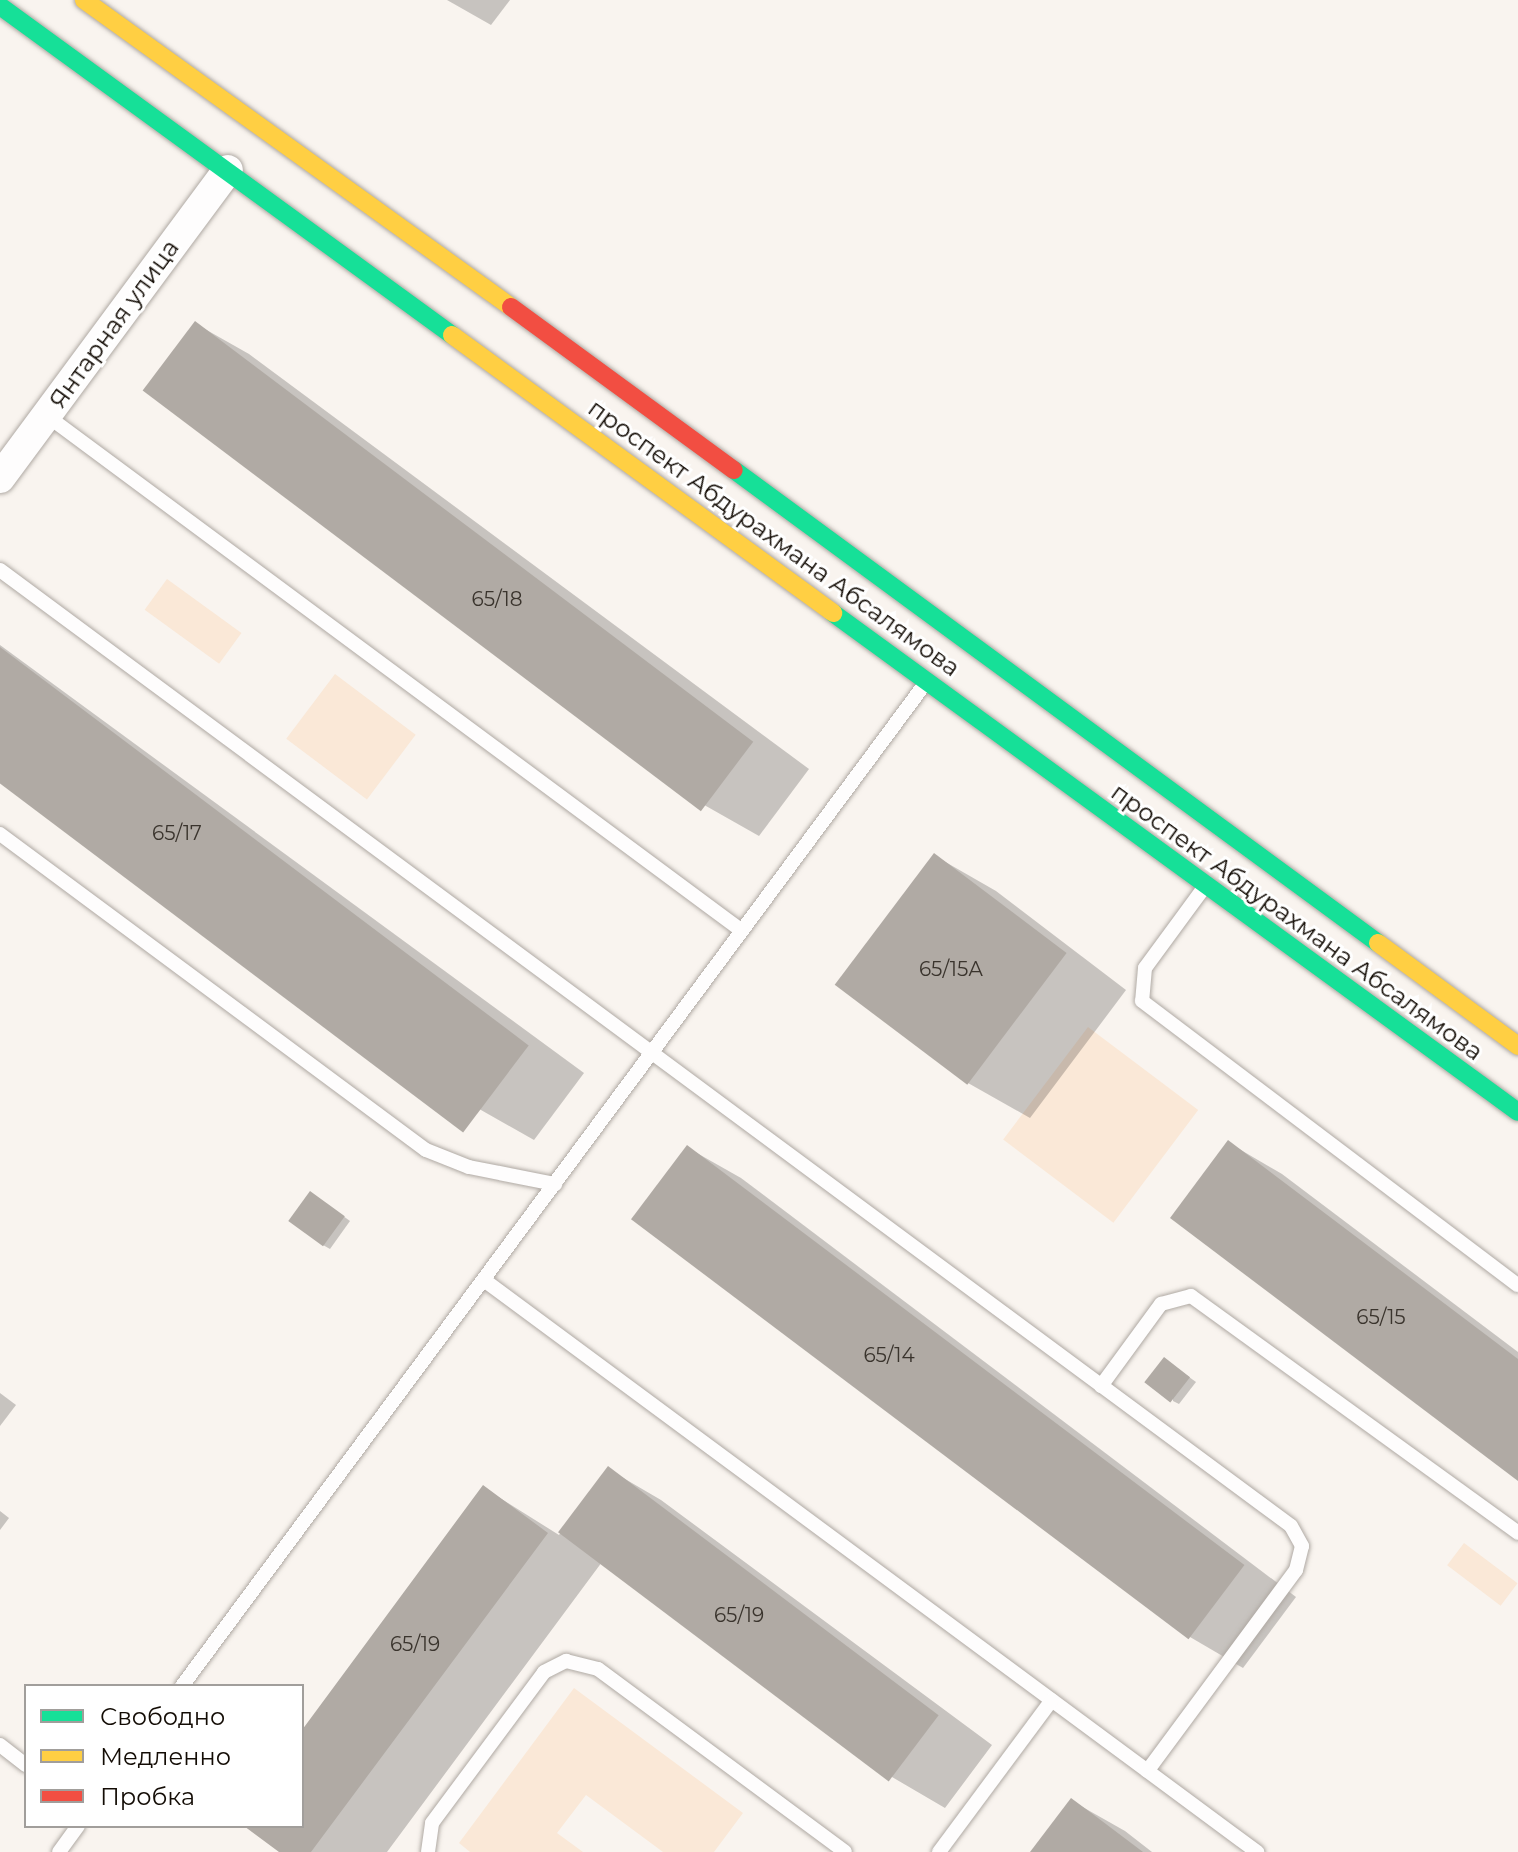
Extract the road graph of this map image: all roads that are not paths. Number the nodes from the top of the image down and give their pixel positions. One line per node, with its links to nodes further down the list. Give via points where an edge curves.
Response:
1 (84, 0): 11 (main road, проспект Абдурахмана Абсалямова)
2 (0, 6): 3 (main road, проспект Абдурахмана Абсалямова)
3 (228, 170): 4 (street, Янтарная улица); 7 (main road, проспект Абдурахмана Абсалямова)
4 (46, 415): 5 (street, Янтарная улица); 10 (lane)
5 (0, 478)
6 (0, 570): 12 (lane)
7 (927, 682): 9 (main road, проспект Абдурахмана Абсалямова); 10 (lane)
8 (0, 834): 14 (lane, via 426,1150 469,1167)
9 (1206, 885): 13 (main road, проспект Абдурахмана Абсалямова); 16 (lane, via 1145,968 1142,1001)
10 (742, 931): 12 (lane)
11 (1518, 1046)
12 (652, 1053): 14 (lane); 17 (lane)
13 (1518, 1112)
14 (555, 1184): 15 (lane)
15 (484, 1280): 19 (lane); 20 (lane)
16 (1518, 1285)
17 (1101, 1386): 18 (lane, via 1161,1304 1191,1296); 23 (lane, via 1291,1526 1302,1546 1296,1570)
18 (1518, 1533)
19 (183, 1684)
20 (1052, 1700): 23 (lane); 28 (lane)
21 (0, 1745): 22 (lane)
22 (24, 1763)
23 (1147, 1771): 29 (lane)
24 (77, 1828): 25 (lane)
25 (59, 1852)
26 (428, 1852): 27 (lane, via 432,1823 544,1672 566,1661 598,1669)
27 (845, 1852)
28 (939, 1852)
29 (1257, 1852)

